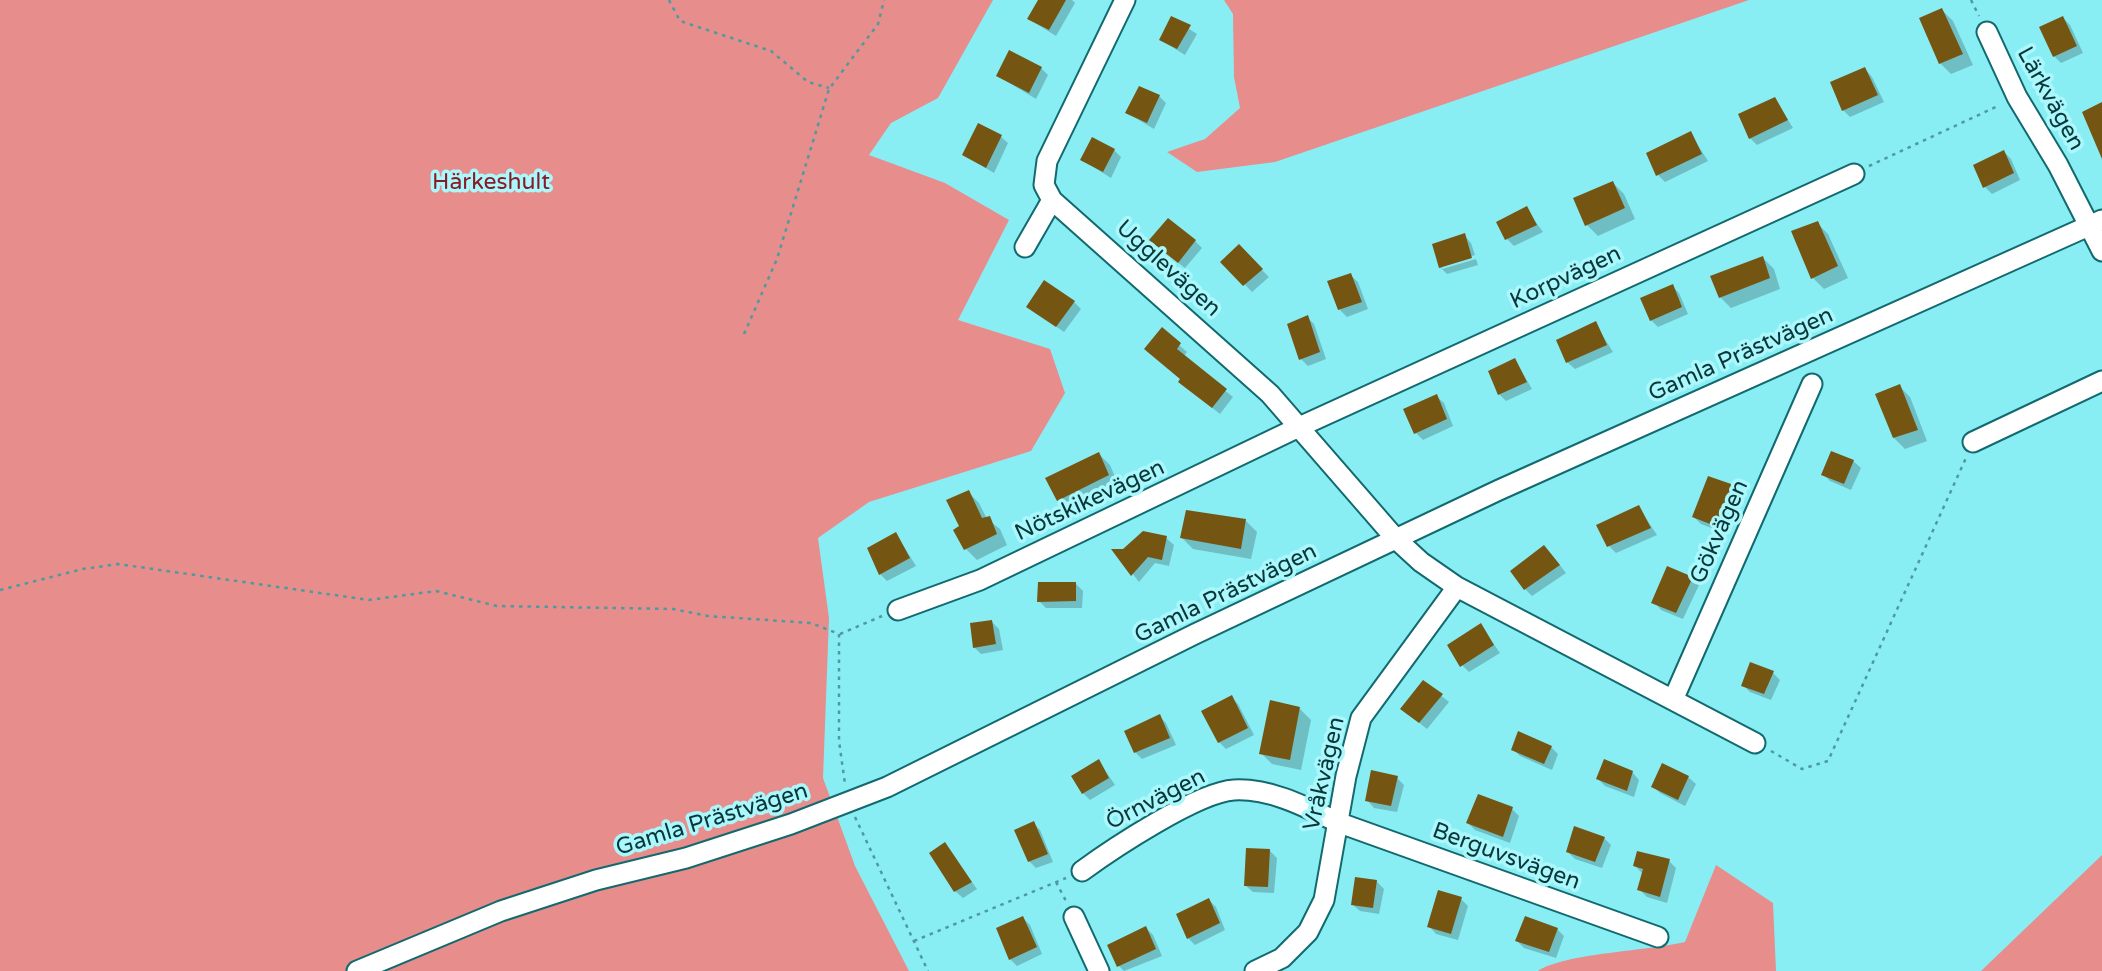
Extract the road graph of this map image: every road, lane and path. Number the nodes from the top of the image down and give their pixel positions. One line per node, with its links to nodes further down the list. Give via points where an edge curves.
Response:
1 (670, 0): 5 (path, via 680,21 771,51 808,82)
2 (884, 0): 5 (path, via 878,24)
3 (1125, 0): 8 (street, via 1047,161 1044,184)
4 (1987, 32): 6 (street, Lärkvägen)
5 (829, 89): 12 (path, via 777,259)
6 (2017, 97): 7 (path); 9 (street, Lärkvägen)
7 (1854, 174): 15 (street, Korpvägen)
8 (1052, 200): 10 (street); 15 (street, Ugglevägen, via 1270,394)
9 (2096, 223): 11 (street, Lärkvägen); 17 (street, Gamla Prästvägen, via 1511,484)
10 (1025, 247)
11 (2102, 251)
12 (744, 334)
13 (2102, 380): 16 (street)
14 (1812, 384): 22 (street, Gökvägen)
15 (1299, 427): 17 (street, Ugglevägen); 20 (street, Nötskikevägen, via 980,580)
16 (1973, 443): 23 (path, via 1828,761 1802,769)
17 (1396, 540): 18 (street); 24 (street, Gamla Prästvägen)
18 (1457, 587): 22 (street); 25 (street, Vråkvägen, via 1360,718)
19 (0, 590): 21 (path, via 118,564 369,600 436,591 497,606 673,609 811,623)
20 (898, 610): 21 (path)
21 (839, 634): 24 (path, via 839,741)
22 (1673, 700): 23 (street)
23 (1755, 743)
24 (847, 802): 30 (path); 31 (street, Gamla Prästvägen, via 686,858 596,880 500,911)
25 (1338, 822): 26 (street, Örnvägen, via 1289,799 1234,790 1192,805 1123,842); 29 (street, Berguvsvägen); 34 (street, Vråkvägen, via 1324,900 1308,932 1282,958)
26 (1082, 872): 27 (path)
27 (1056, 882): 28 (path); 30 (path)
28 (1074, 916): 33 (street)
29 (1658, 937)
30 (914, 941): 32 (path)
31 (357, 971)
32 (928, 971)
33 (1099, 971)
34 (1255, 971)

